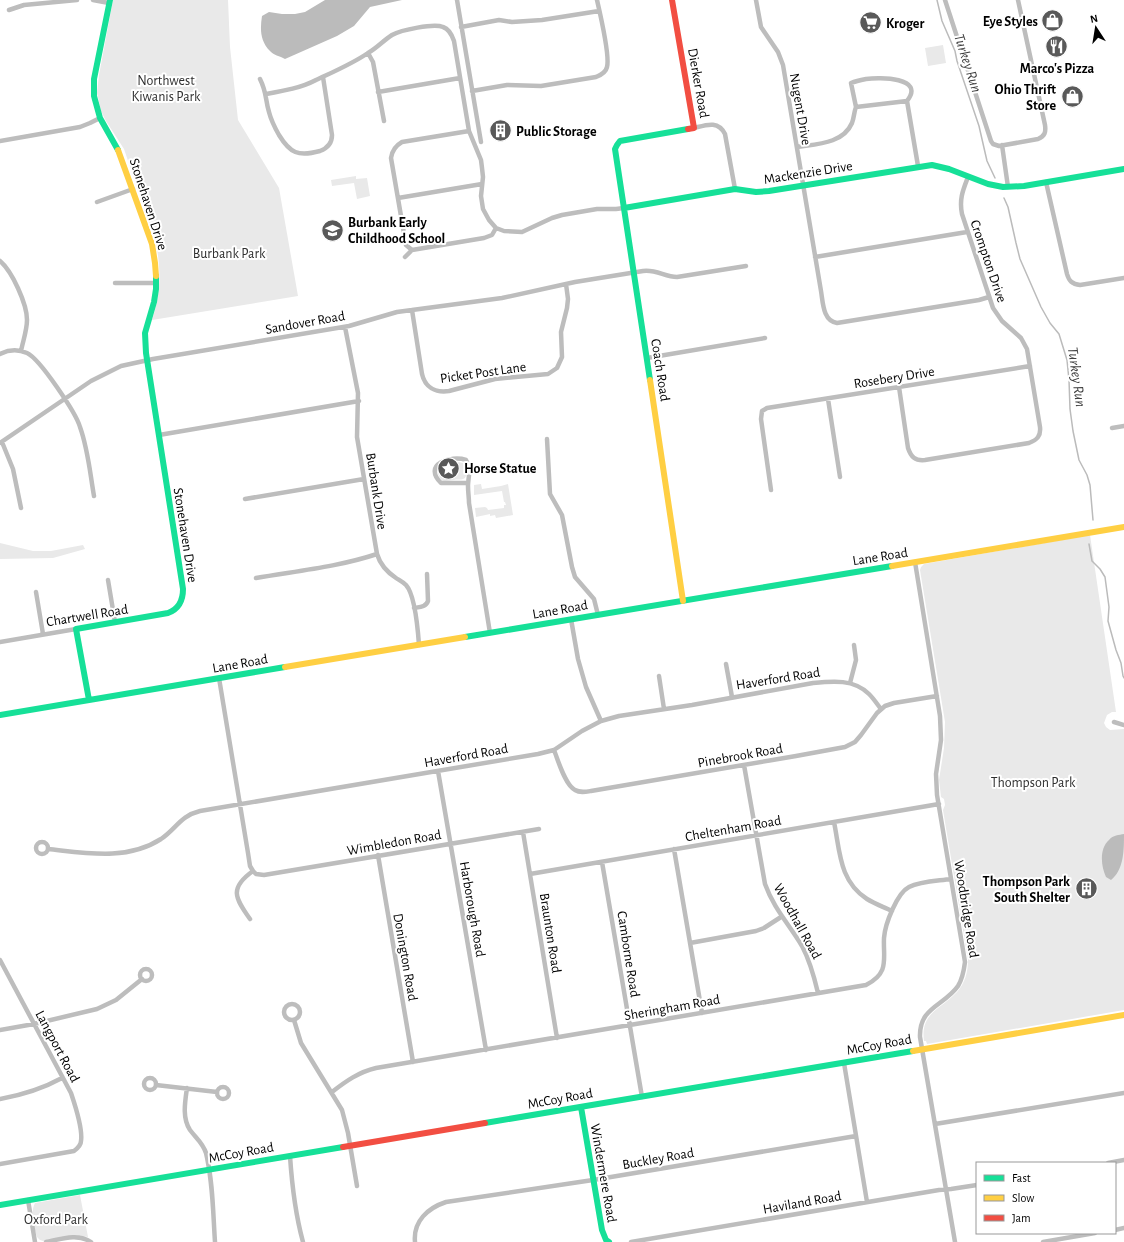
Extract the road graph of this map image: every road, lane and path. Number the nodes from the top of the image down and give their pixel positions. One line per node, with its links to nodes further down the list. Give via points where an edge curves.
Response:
1 (77, 0): 10 (street, via 24,5)
2 (93, 0): 9 (street)
3 (457, 0): 12 (street)
4 (597, 0): 11 (street)
5 (672, 0): 24 (street, Dierker Road)
6 (756, 0): 29 (street, Nugent Drive, via 761,27 778,52 783,65)
7 (945, 0): 28 (street, via 991,141 996,146)
8 (1018, 0): 28 (street, via 1046,131 1038,139)
9 (109, 2): 22 (street, Stonehaven Drive, via 93,87)
10 (9, 10)
11 (599, 11): 12 (street, via 542,20 499,20); 17 (street, via 608,60 606,71 601,75 546,85 507,85)
12 (461, 27): 17 (street)
13 (368, 53): 14 (street); 15 (street, via 397,33 442,26 454,41); 18 (street, via 373,62)
14 (323, 77): 19 (street, via 304,86); 19 (street, via 332,135 330,144 325,148 303,154 293,152 286,146 274,127)
15 (460, 78): 18 (street); 25 (street)
16 (260, 79): 19 (street)
17 (472, 91): 27 (street)
18 (378, 92): 23 (street)
19 (266, 94)
20 (907, 101): 21 (street); 21 (street, via 912,90 908,83 878,78 867,79 851,83); 30 (street)
21 (856, 107): 29 (street, via 852,123 842,136 826,142)
22 (100, 118): 26 (street, via 80,127); 37 (street, Stonehaven Drive, via 119,151)
23 (384, 121)
24 (694, 128): 38 (street, Dierker Road, via 717,125 722,128); 41 (street, Coach Road, via 620,140 615,153)
25 (469, 131): 34 (street, via 482,164); 39 (street, via 402,142 396,146 391,158)
26 (0, 141)
27 (481, 142)
28 (1002, 146): 36 (street)
29 (797, 147): 35 (street, Nugent Drive)
30 (918, 166): 32 (street, Mackenzie Drive, via 942,166); 35 (street, Mackenzie Drive)
31 (1124, 169): 33 (street, Mackenzie Drive)
32 (968, 176): 36 (street, Mackenzie Drive, via 991,186); 43 (street, Crompton Drive, via 960,201)
33 (1046, 182): 36 (street, Mackenzie Drive); 50 (street, via 1071,282 1080,285)
34 (482, 184): 39 (street); 42 (street, via 483,210)
35 (803, 185): 38 (street, Mackenzie Drive, via 763,192); 46 (street, Nugent Drive)
36 (1008, 187)
37 (133, 189): 40 (street); 52 (street, Stonehaven Drive, via 152,244)
38 (735, 189): 41 (street, Mackenzie Drive)
39 (398, 198): 44 (street, via 406,245)
40 (98, 202)
41 (624, 208): 42 (street, Mackenzie Drive, via 597,209 562,215 522,232); 49 (street, Coach Road)
42 (496, 228): 44 (street, via 492,235 484,238)
43 (967, 232): 46 (street); 54 (street, Crompton Drive)
44 (412, 250): 45 (street)
45 (405, 257)
46 (815, 257): 54 (street, Nugent Drive, via 825,311 832,322)
47 (0, 261): 58 (street, via 11,274 24,304 27,320)
48 (746, 266): 49 (street, Sandover Road, via 677,277 668,277 653,271)
49 (634, 273): 53 (street, Sandover Road); 60 (street, Coach Road)
50 (1124, 278)
51 (114, 283): 52 (street)
52 (156, 283): 61 (street, Stonehaven Drive, via 154,302 145,333)
53 (566, 284): 55 (street, Sandover Road, via 502,298); 55 (street, Picket Post Lane, via 568,300 561,332 562,357 557,368 548,374 495,379 444,392 434,390 425,382)
54 (989, 297): 62 (street, Crompton Drive, via 997,316 1024,342)
55 (412, 310): 56 (street, Sandover Road)
56 (345, 327): 61 (street, Sandover Road); 66 (street, Burbank Drive)
57 (765, 338): 60 (street)
58 (21, 351): 59 (street); 64 (street, via 34,358)
59 (0, 354)
60 (647, 358): 86 (street, Coach Road)
61 (146, 360): 64 (street, Sandover Road, via 121,366 91,381); 69 (street, Stonehaven Drive)
62 (1030, 366): 63 (street, Rosebery Drive); 63 (street, Crompton Drive, via 1040,428 1040,436 1035,441 925,460 913,458 910,454)
63 (899, 387): 65 (street, Rosebery Drive)
64 (65, 399): 71 (street, Sandover Road); 76 (street, via 76,417 84,438)
65 (828, 399): 72 (street); 75 (street, Rosebery Drive, via 772,407 762,411)
66 (359, 401): 69 (street); 73 (street, Burbank Drive, via 357,425)
67 (1124, 426): 68 (street)
68 (1112, 428)
69 (158, 435): 88 (street, Stonehaven Drive, via 183,589 182,602)
70 (547, 439): 89 (street, via 550,494 562,515 575,577 594,599)
71 (1, 443): 78 (street, via 13,469)
72 (840, 477)
73 (364, 479): 77 (street); 80 (street, Burbank Drive)
74 (468, 483): 74 (street, via 469,466 466,460 459,458 442,461 436,465 436,476 441,483); 93 (street)
75 (771, 490)
76 (94, 496)
77 (245, 499)
78 (20, 508)
79 (1124, 527): 81 (street, Lane Road)
80 (377, 554): 83 (street, via 338,564); 87 (street, Burbank Drive, via 383,566 409,589)
81 (915, 562): 86 (street, Lane Road); 102 (street, Woodbridge Road)
82 (428, 574): 87 (street, via 428,601 423,606)
83 (256, 578)
84 (108, 580): 91 (street)
85 (36, 592): 94 (street)
86 (683, 600): 89 (street, Lane Road)
87 (414, 608): 96 (street, Burbank Drive)
88 (176, 609): 91 (street, Chartwell Road, via 168,613)
89 (598, 615): 90 (street, Lane Road)
90 (571, 619): 93 (street, Lane Road); 108 (street, via 586,687)
91 (115, 622): 92 (street, Chartwell Road)
92 (76, 629): 94 (street, Chartwell Road); 104 (street)
93 (490, 633): 96 (street, Lane Road)
94 (43, 634): 95 (street, Chartwell Road)
95 (0, 642)
96 (419, 645): 100 (street, Lane Road)
97 (854, 645): 101 (street, via 856,660)
98 (726, 664): 103 (street)
99 (659, 676): 105 (street)
100 (219, 678): 104 (street, Lane Road); 114 (street)
101 (850, 683): 103 (street, Haverford Road, via 830,681); 106 (street, Haverford Road, via 869,694)
102 (937, 696): 106 (street, via 894,703); 115 (street, Woodbridge Road, via 941,728 936,774)
103 (732, 697): 105 (street, Haverford Road)
104 (89, 700): 107 (street, Lane Road)
105 (664, 709): 108 (street, Haverford Road)
106 (881, 709): 112 (street, Pinebrook Road, via 861,735 845,747)
107 (0, 715)
108 (601, 721): 111 (street, Haverford Road)
109 (1114, 722): 110 (street)
110 (1124, 725)
111 (554, 750): 112 (street, Pinebrook Road, via 569,785 583,792); 113 (street, Haverford Road)
112 (744, 765): 119 (street, Woodhall Road)
113 (438, 771): 114 (street, Haverford Road); 120 (street, Harborough Road)
114 (240, 804): 121 (street, Haverford Road, via 193,813 161,839 130,852 110,854); 125 (street)
115 (939, 804): 116 (street, Cheltenham Road); 127 (street, Woodbridge Road)
116 (834, 822): 119 (street, Cheltenham Road); 128 (street, via 842,866 854,888 867,899)
117 (539, 828): 118 (street, Wimbledon Road)
118 (523, 832): 120 (street, Wimbledon Road); 126 (street, Braunton Road)
119 (756, 836): 122 (street, Cheltenham Road); 129 (street, Woodhall Road, via 764,884)
120 (450, 843): 123 (street, Wimbledon Road); 143 (street, Harborough Road)
121 (48, 849)
122 (674, 849): 124 (street, Cheltenham Road); 131 (street)
123 (378, 855): 125 (street, Wimbledon Road, via 264,875); 144 (street, Donington Road)
124 (602, 862): 126 (street, Cheltenham Road); 139 (street, Camborne Road)
125 (253, 871): 130 (street, via 239,884 237,890 240,905)
126 (530, 874): 141 (street, Braunton Road)
127 (951, 878): 128 (street, Sheringham Road, via 906,889); 142 (street, Woodbridge Road, via 964,952 964,970 958,986 923,1020 920,1029)
128 (892, 911): 134 (street, Sheringham Road, via 885,934 883,970 876,979 861,986)
129 (781, 916): 131 (street, via 764,928 751,932); 134 (street, Woodhall Road, via 806,953)
130 (250, 919)
131 (690, 943): 135 (street)
132 (0, 960): 138 (street, Langport Road)
133 (142, 979): 138 (street, via 116,1000 97,1009)
134 (818, 993): 135 (street, Sheringham Road)
135 (702, 1013): 139 (street, Sheringham Road)
136 (1124, 1016): 142 (street, McCoy Road)
137 (294, 1020): 150 (street, via 301,1042)
138 (34, 1024): 140 (street); 146 (street, Langport Road)
139 (630, 1026): 141 (street, Sheringham Road); 152 (street, Camborne Road)
140 (0, 1030)
141 (557, 1038): 143 (street, Sheringham Road)
142 (923, 1049): 145 (street, McCoy Road); 155 (street, Woodbridge Road)
143 (486, 1050): 144 (street, Sheringham Road)
144 (413, 1062): 150 (street, Sheringham Road, via 369,1070 350,1078)
145 (844, 1063): 152 (street, McCoy Road); 156 (street)
146 (62, 1078): 153 (street, via 33,1091); 161 (street, Langport Road, via 71,1093 77,1112 81,1136 79,1147 68,1153)
147 (156, 1085): 148 (street)
148 (187, 1088): 149 (street); 162 (street, via 187,1123 204,1147)
149 (217, 1092)
150 (332, 1092): 157 (street, via 344,1115)
151 (1124, 1093): 155 (street)
152 (642, 1097): 154 (street, McCoy Road)
153 (0, 1099)
154 (581, 1107): 157 (street, McCoy Road); 163 (street, Windermere Road)
155 (935, 1124): 166 (street, Woodbridge Road)
156 (856, 1136): 163 (street, Buckley Road); 168 (street)
157 (350, 1146): 158 (street, McCoy Road); 165 (street)
158 (290, 1156): 162 (street, McCoy Road); 175 (street, via 293,1200)
159 (1124, 1160): 160 (street)
160 (1113, 1162)
161 (0, 1164)
162 (209, 1170): 167 (street, McCoy Road); 174 (street)
163 (593, 1180): 176 (street, Buckley Road, via 446,1202 426,1211 415,1231); 177 (street, Windermere Road, via 602,1230)
164 (976, 1185): 166 (street, Haviland Road)
165 (357, 1186)
166 (946, 1189): 168 (street, Haviland Road); 179 (street, Woodbridge Road)
167 (28, 1200): 169 (street, McCoy Road); 171 (street)
168 (867, 1202): 178 (street, Haviland Road)
169 (0, 1205)
170 (1089, 1234): 180 (street)
171 (35, 1242)
172 (46, 1242): 173 (street, via 78,1237)
173 (91, 1242)
174 (215, 1242)
175 (303, 1242)
176 (415, 1242)
177 (609, 1242)
178 (631, 1242)
179 (955, 1242)
180 (1043, 1242)

